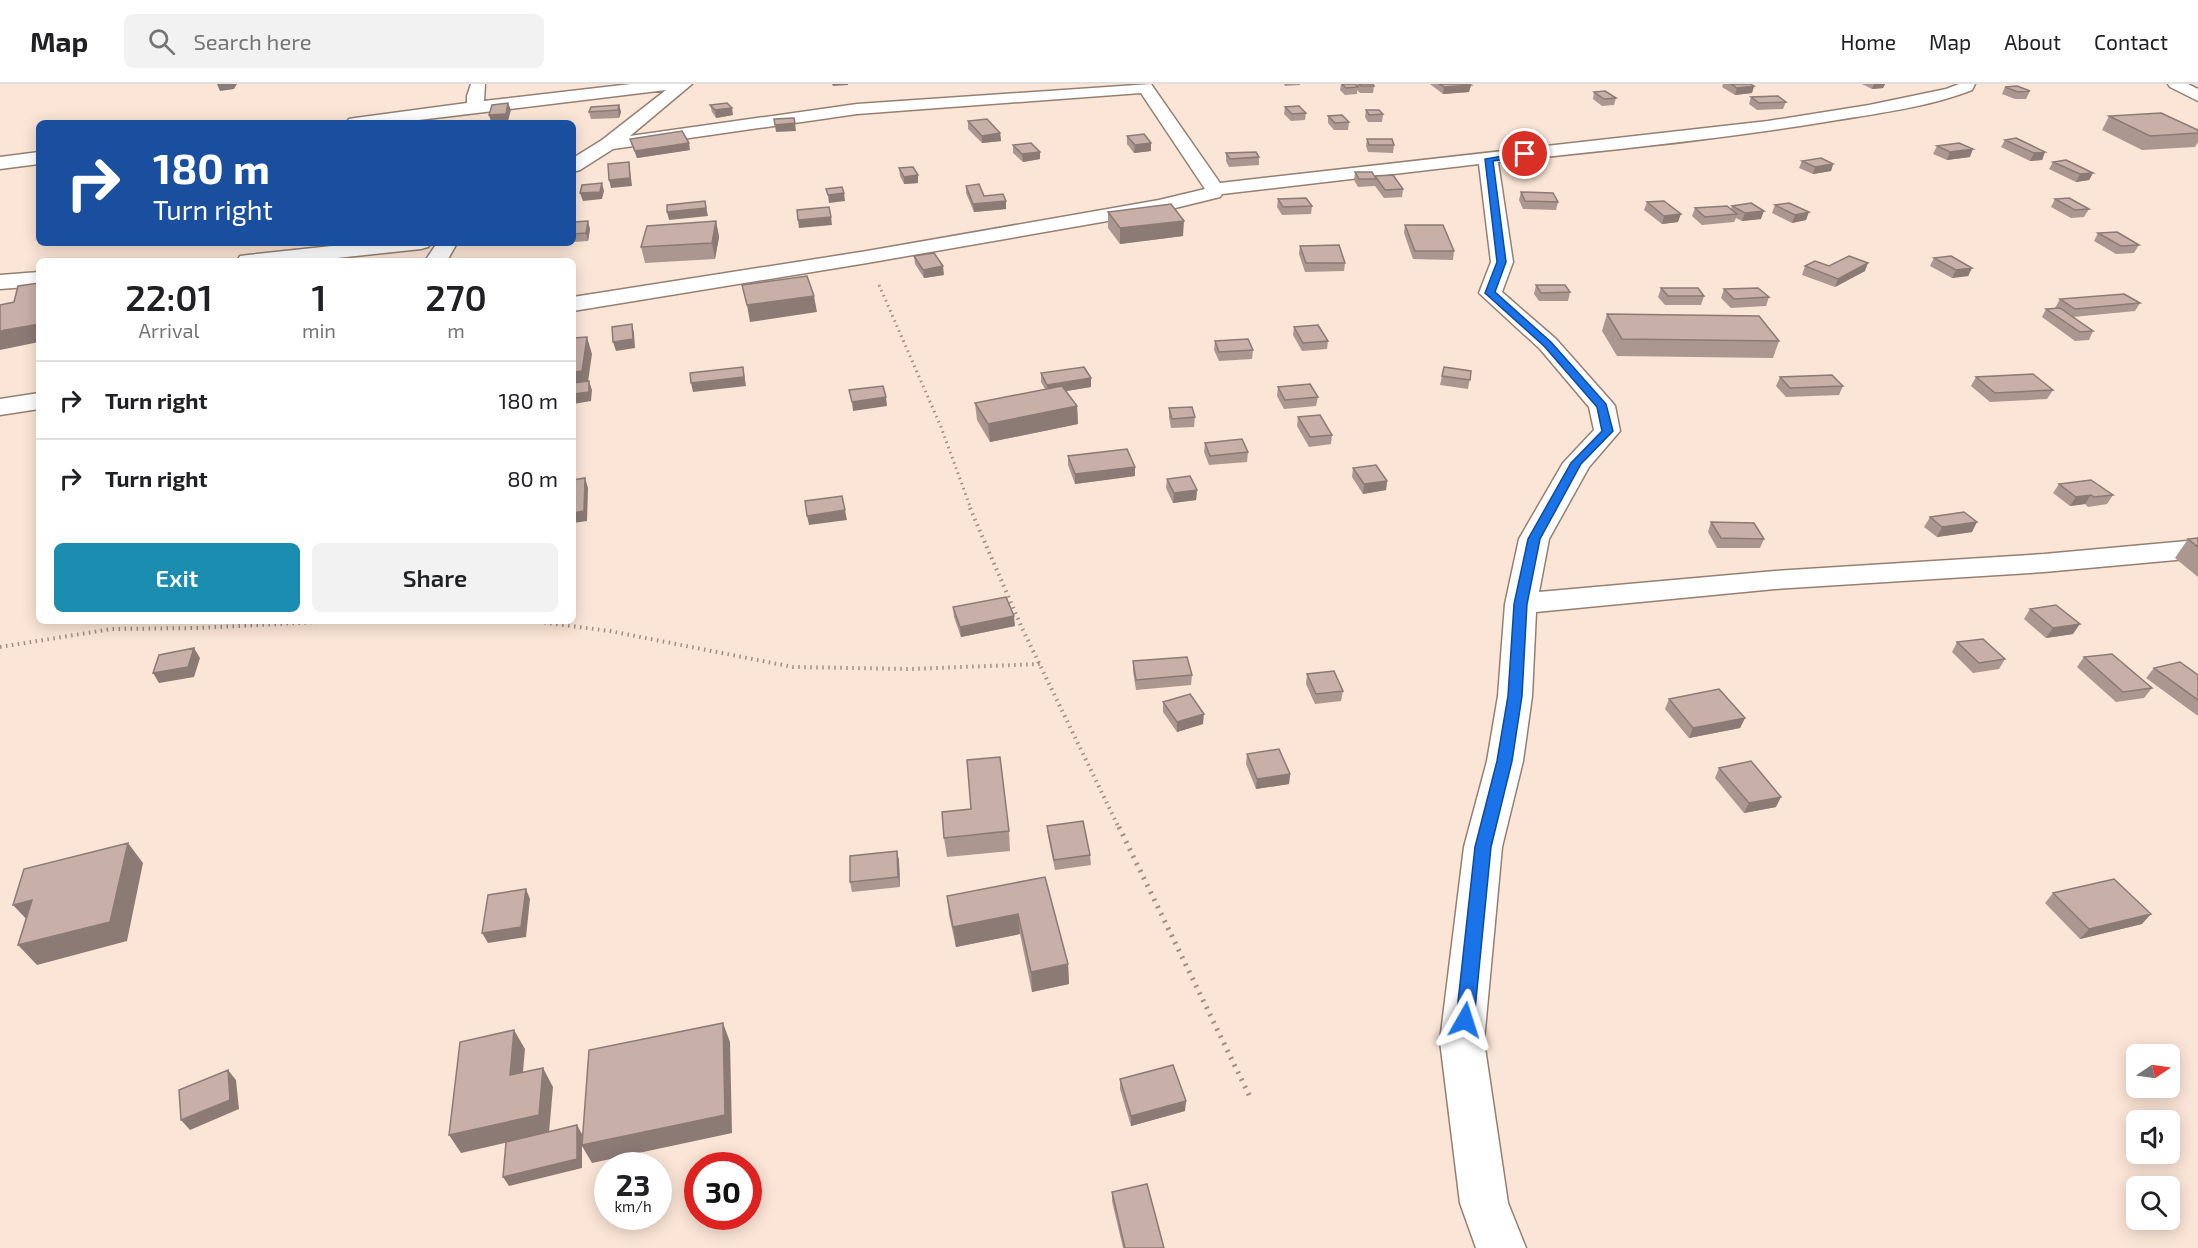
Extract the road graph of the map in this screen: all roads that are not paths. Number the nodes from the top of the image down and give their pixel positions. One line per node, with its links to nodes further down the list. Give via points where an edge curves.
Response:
1 (478, 84): 8 (street)
2 (674, 84): 8 (street)
3 (684, 84): 10 (street)
4 (1967, 84): 12 (street, via 1950,93 1858,112)
5 (2176, 84): 7 (street)
6 (1144, 86): 10 (street, via 857,110); 15 (street)
7 (2198, 96)
8 (476, 107): 9 (street)
9 (378, 120)
10 (608, 144): 14 (street)
11 (36, 158): 13 (street)
12 (1488, 159): 15 (street); 24 (street, via 1502,262 1490,293 1548,344 1602,406 1607,431 1577,463 1534,539)
13 (0, 163)
14 (576, 164)
15 (1215, 189): 20 (street, via 1202,197 1179,202)
16 (392, 246): 17 (street)
17 (277, 258)
18 (36, 279): 19 (street)
19 (0, 282)
20 (576, 304)
21 (36, 401): 22 (street)
22 (0, 407)
23 (2198, 549): 24 (street, via 1775,580)
24 (1521, 604): 25 (street, via 1515,696 1505,761 1483,847 1462,1041 1484,1203)
25 (1500, 1248)

